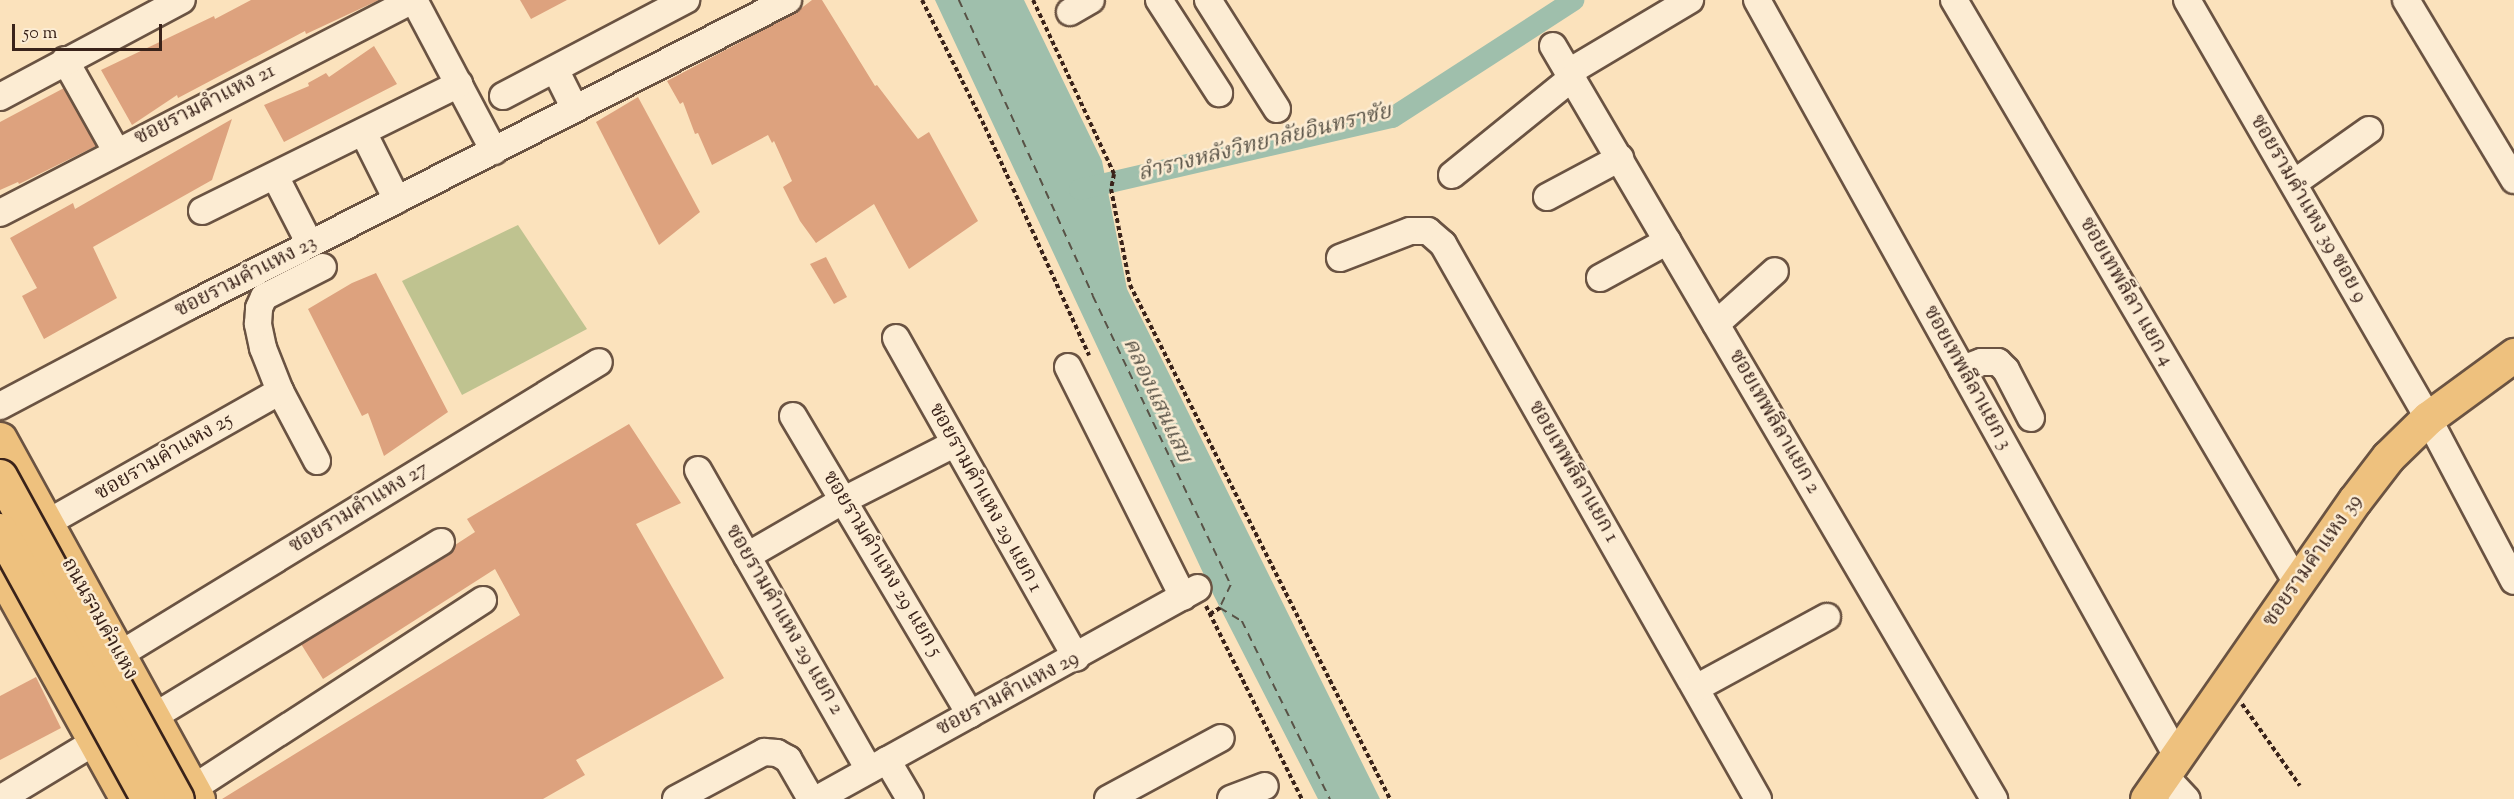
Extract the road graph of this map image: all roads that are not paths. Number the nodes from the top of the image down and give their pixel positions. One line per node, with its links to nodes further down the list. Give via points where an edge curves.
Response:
1 (182, 0): 13 (street)
2 (413, 0): 16 (street); 24 (street, ซอยรามคำแหง 21)
3 (686, 0): 14 (street)
4 (788, 0): 20 (street, ซอยรามคำแหง 23)
5 (1159, 0): 17 (street)
6 (1208, 0): 21 (street)
7 (1690, 0): 15 (street)
8 (1757, 0): 46 (street, ซอยเทพลีลาแยก 3)
9 (1954, 0): 65 (street, ซอยเทพลีลา แยก 4)
10 (2187, 0): 30 (street, ซอยรามคำแหง 39 ซอย 9)
11 (2406, 0): 29 (street)
12 (1553, 46): 15 (street, ซอยเทพลีลาแยก 2)
13 (65, 60): 19 (street); 24 (street)
14 (556, 71): 18 (street); 20 (street)
15 (1571, 74): 26 (street, ซอยเทพลีลาแยก 2); 27 (street)
16 (459, 84): 23 (street); 25 (street)
17 (1219, 93)
18 (503, 96)
19 (0, 97)
20 (575, 109): 25 (street, ซอยรามคำแหง 23)
21 (1277, 109)
22 (2369, 130): 30 (street)
23 (363, 132): 28 (street); 32 (street)
24 (116, 151): 34 (street, ซอยรามคำแหง 21)
25 (494, 151): 32 (street, ซอยรามคำแหง 23)
26 (1620, 158): 31 (street); 35 (street, ซอยเทพลีลาแยก 2)
27 (1452, 175)
28 (275, 176): 33 (street); 36 (street)
29 (2514, 180)
30 (2294, 183): 51 (street, ซอยรามคำแหง 39 ซอย 9)
31 (1547, 197)
32 (397, 200): 36 (street, ซอยรามคำแหง 23)
33 (202, 211)
34 (0, 213)
35 (1668, 241): 40 (street); 41 (street, ซอยเทพลีลาแยก 2)
36 (310, 244): 48 (street, ซอยรามคำแหง 23)
37 (1340, 258): 71 (street, ซอยเทพลีลาแยก 1, via 1410,231 1428,231 1443,244)
38 (323, 267): 47 (street, via 264,297 259,308 263,348)
39 (1775, 271): 41 (street)
40 (1600, 278)
41 (1716, 324): 90 (street, ซอยเทพลีลาแยก 2)
42 (896, 338): 53 (street, ซอยรามคำแหง 29 แยก 1)
43 (2514, 355): 51 (main road, ซอยรามคำแหง 39)
44 (599, 362): 69 (street, ซอยรามคำแหง 27)
45 (1068, 367): 70 (street, ซอยรามคำแหง 29, via 1190,592)
46 (1962, 369): 50 (street, via 1987,361 1998,362); 77 (street, ซอยเทพลีลาแยก 3)
47 (280, 391): 54 (street); 58 (street, ซอยรามคำแหง 25)
48 (0, 406)
49 (793, 416): 57 (street, ซอยรามคำแหง 29 แยก 5)
50 (2031, 418)
51 (2428, 418): 64 (street, ซอยรามคำแหง 39 ซอย 9); 65 (main road, ซอยรามคำแหง 39, via 2388,457)
52 (0, 439): 58 (main road, ถนนรามคำแหง)
53 (954, 444): 57 (street); 70 (street, ซอยรามคำแหง 29 แยก 1)
54 (318, 461)
55 (698, 470): 61 (street, ซอยรามคำแหง 29 แยก 2)
56 (0, 476): 79 (main road, ถนนรามคำแหง, bridge)
57 (844, 500): 61 (street); 72 (street, ซอยรามคำแหง 29 แยก 5)
58 (47, 523): 63 (main road, ถนนรามคำแหง)
59 (0, 530): 82 (main road, ถนนรามคำแหง, bridge)
60 (441, 542): 73 (street)
61 (747, 556): 76 (street, ซอยรามคำแหง 29 แยก 2)
62 (0, 570): 67 (main road)
63 (76, 576): 67 (main road); 69 (main road, ถนนรามคำแหง)
64 (2514, 581)
65 (2297, 583): 77 (main road, ซอยรามคำแหง 39)
66 (483, 600): 79 (street)
67 (21, 608): 75 (main road)
68 (1827, 617): 71 (street)
69 (119, 655): 73 (main road, ถนนรามคำแหง)
70 (1076, 658): 72 (street, ซอยรามคำแหง 29)
71 (1696, 688): 89 (street, ซอยเทพลีลาแยก 1)
72 (969, 714): 76 (street, ซอยรามคำแหง 29)
73 (153, 717): 79 (main road, ถนนรามคำแหง)
74 (1221, 738): 87 (street)
75 (96, 741): 80 (street); 81 (main road)
76 (878, 765): 85 (street, ซอยรามคำแหง 29); 86 (street, ซอยรามคำแหง 29 แยก 2)
77 (2162, 777): 91 (street, ซอยเทพลีลาแยก 3)
78 (1265, 786): 88 (street)
79 (189, 796)
80 (0, 799)
81 (127, 799)
82 (148, 799)
83 (676, 799): 84 (street, via 764,752 788,759)
84 (811, 799)
85 (817, 799)
86 (910, 799)
87 (1108, 799)
88 (1231, 799)
89 (1758, 799)
90 (1994, 799)
91 (2186, 799)

